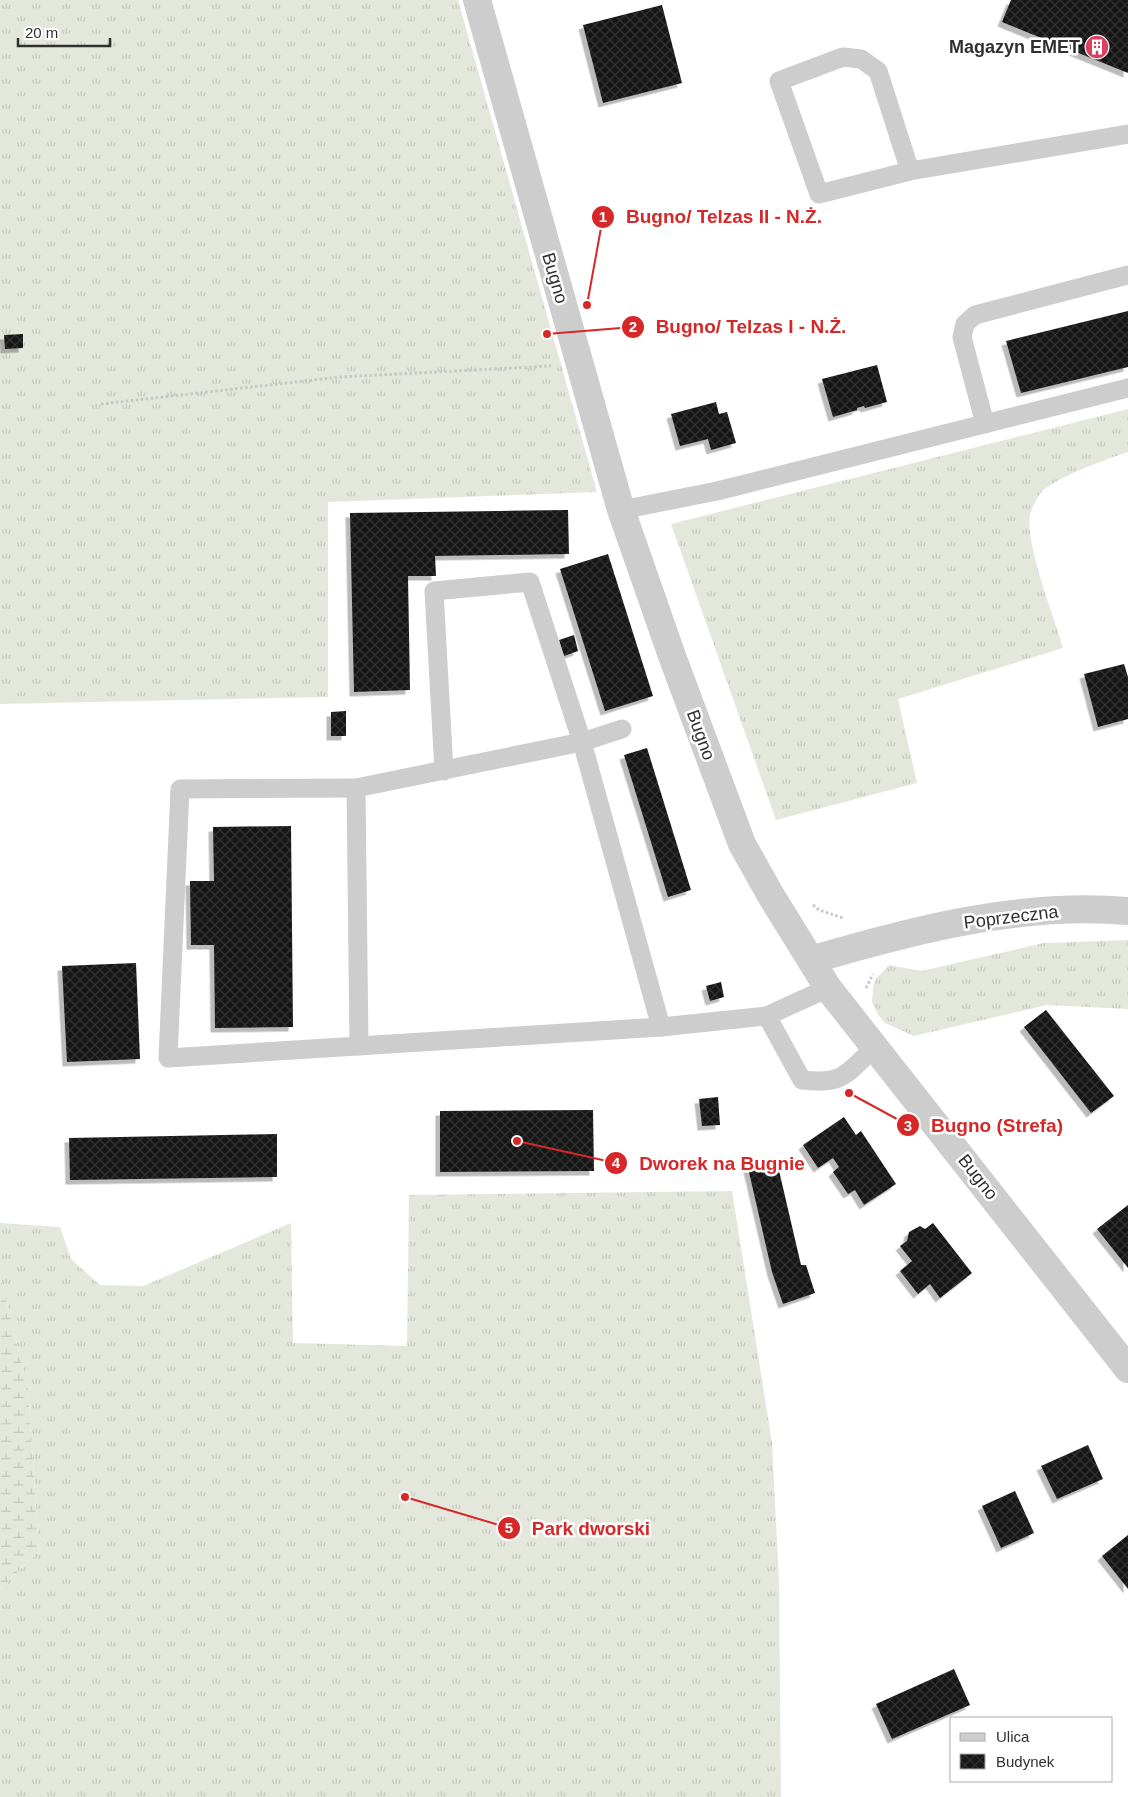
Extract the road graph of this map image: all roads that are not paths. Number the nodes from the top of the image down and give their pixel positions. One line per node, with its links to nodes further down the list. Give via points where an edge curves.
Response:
1 (477, 0): 7 (street, Bugno)
2 (1128, 134): 3 (lane)
3 (910, 171): 3 (lane, via 819,194 779,81 843,57 861,59 878,72)
4 (1128, 275): 6 (lane, via 975,315 964,324 962,337)
5 (1128, 388): 6 (lane)
6 (985, 424): 7 (lane, via 717,491)
7 (621, 510): 13 (street, Bugno, via 742,844)
8 (622, 728): 9 (lane)
9 (582, 742): 10 (lane); 10 (lane, via 530,582 434,591); 16 (lane)
10 (444, 771): 11 (lane)
11 (356, 788): 17 (lane); 17 (lane, via 180,789 168,1058)
12 (1128, 910): 13 (street, Poprzeczna, via 1023,913 971,920 890,937)
13 (811, 960): 14 (street, Bugno)
14 (828, 988): 15 (lane); 18 (street, Bugno)
15 (767, 1016): 16 (lane); 18 (lane, via 802,1080 823,1083 841,1079)
16 (661, 1028): 17 (lane)
17 (359, 1046)
18 (875, 1046): 19 (street, Bugno)
19 (1128, 1369)

